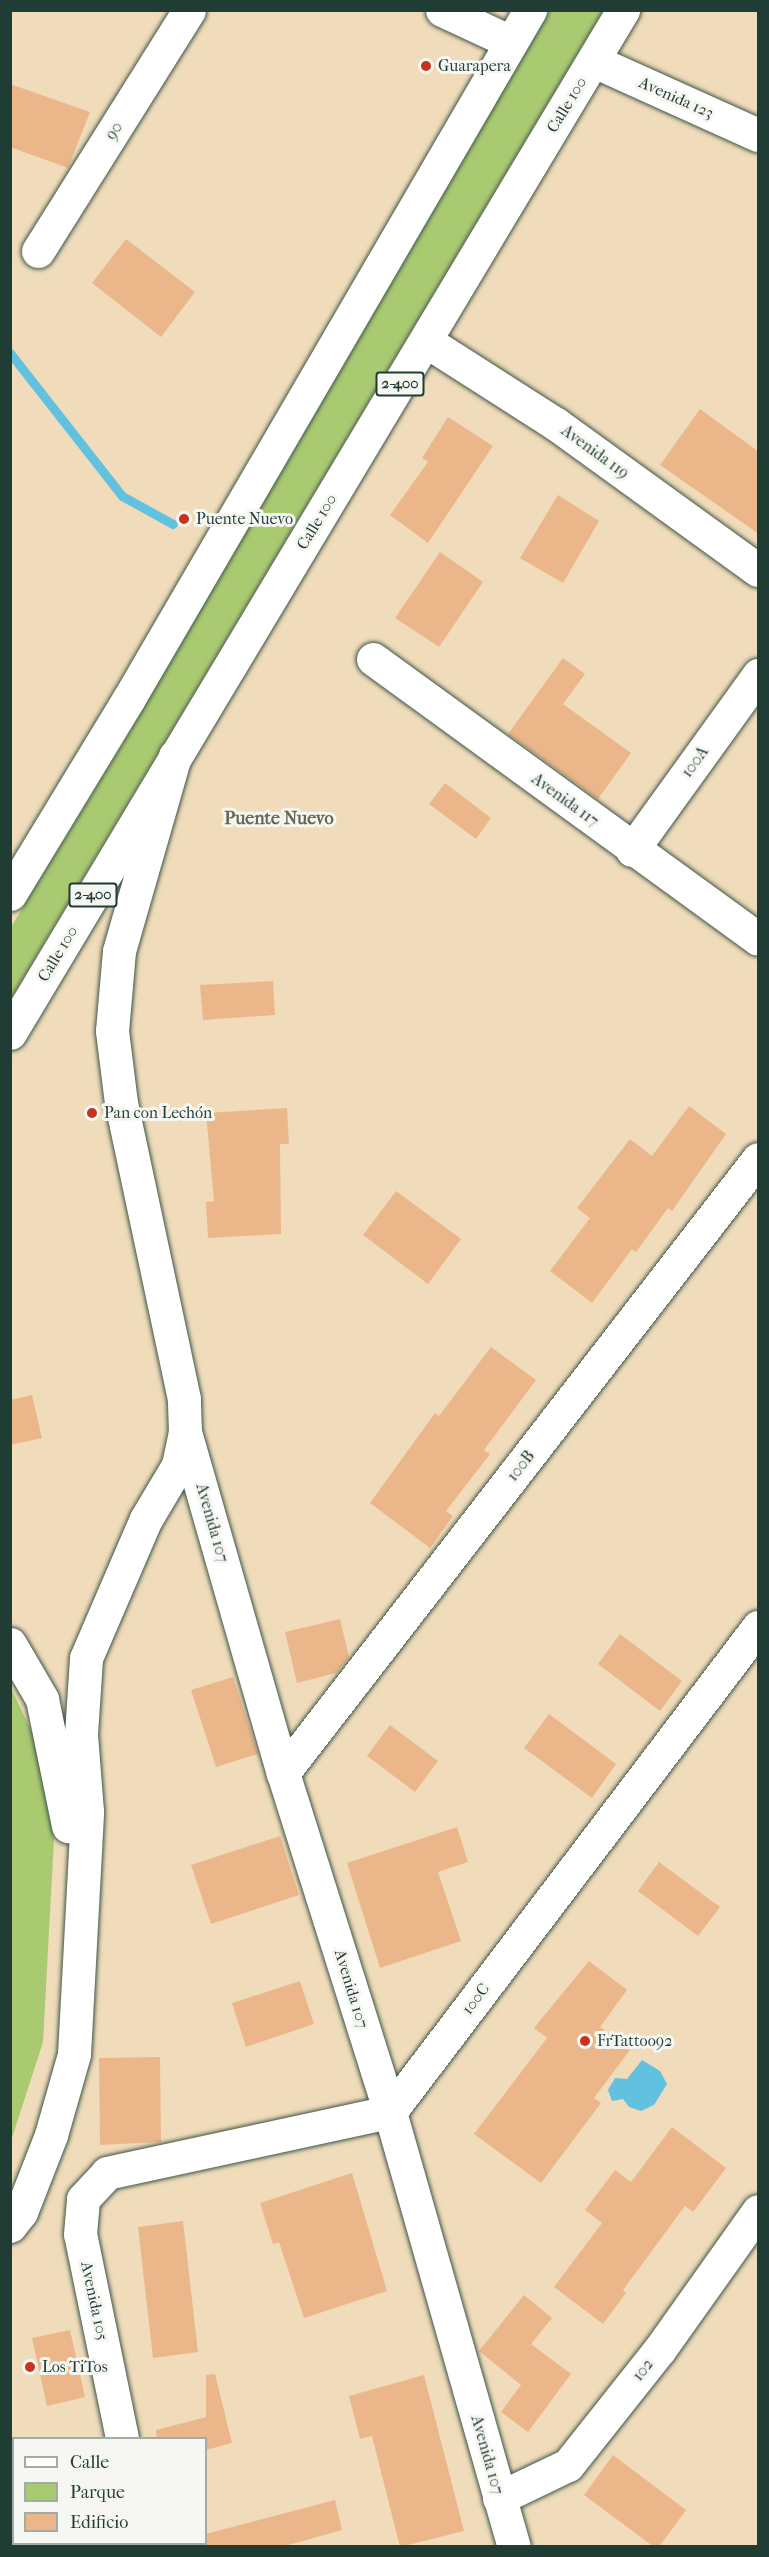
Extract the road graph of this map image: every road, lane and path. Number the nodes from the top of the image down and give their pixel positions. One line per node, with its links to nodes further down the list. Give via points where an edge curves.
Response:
1 (189, 10): 8 (main road, 90)
2 (442, 10): 5 (main road)
3 (530, 10): 5 (main road)
4 (623, 10): 6 (main road, Calle 100 / 2-400)
5 (512, 42): 15 (main road, via 134,690)
6 (594, 61): 7 (main road, Avenida 123); 9 (main road, Calle 100 / 2-400)
7 (759, 135)
8 (38, 250)
9 (426, 341): 10 (main road, Avenida 119, via 556,424); 13 (main road, Calle 100 / 2-400)
10 (759, 570)
11 (373, 659): 14 (main road, Avenida 117)
12 (759, 675): 14 (main road, 100A)
13 (175, 756): 17 (main road, Calle 100 / 2-400); 19 (main road, via 119,951 112,1031 121,1102 184,1399)
14 (632, 850): 16 (main road, Avenida 117)
15 (10, 894)
16 (759, 939)
17 (10, 1033)
18 (759, 1159): 22 (main road, 100B)
19 (185, 1432): 22 (main road, Avenida 107); 26 (main road, via 177,1465 146,1519 86,1658 81,1734 87,1811 74,2054 51,2134 21,2212)
20 (759, 1628): 23 (main road, 100C)
21 (10, 1644): 24 (main road, via 42,1700 69,1815 58,2040)
22 (283, 1773): 23 (main road, Avenida 107)
23 (390, 2112): 27 (main road, Avenida 105, via 107,2173 83,2199 80,2234); 28 (main road, Avenida 107)
24 (10, 2177)
25 (759, 2211): 28 (main road, 102, via 660,2349 568,2464)
26 (10, 2226)
27 (122, 2437)
28 (499, 2498): 29 (main road, Avenida 107)
29 (514, 2547)

